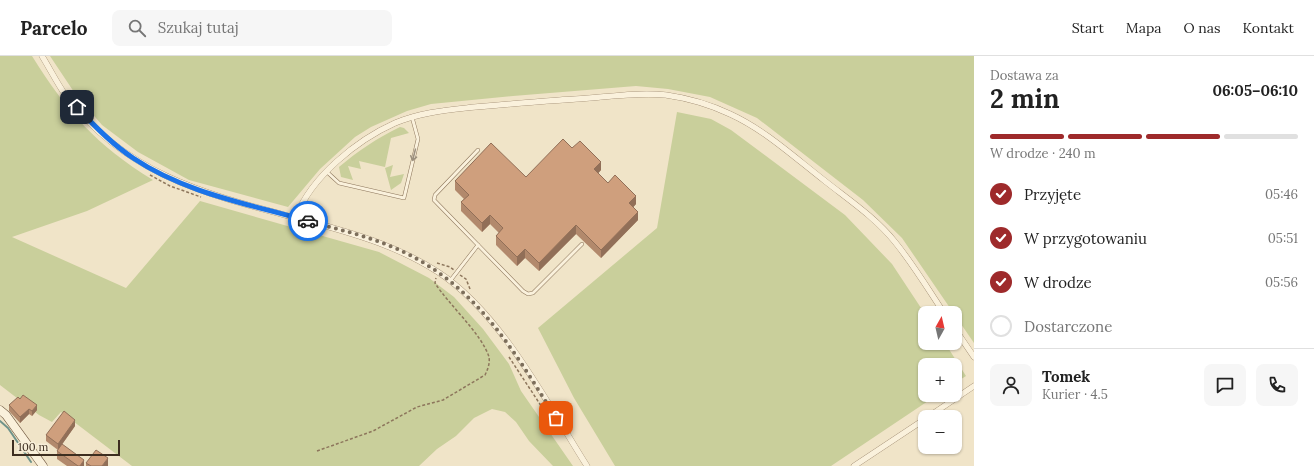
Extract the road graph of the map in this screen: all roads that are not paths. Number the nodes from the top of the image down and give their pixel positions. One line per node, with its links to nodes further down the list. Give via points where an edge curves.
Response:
1 (42, 56): 5 (street, via 66,96 98,130 133,158 186,186)
2 (412, 117): 4 (street, via 368,138); 4 (lane, one-way to 4, via 418,139 404,198 339,183); 9 (street, via 437,111 512,103 640,95 666,95 729,113 763,132 875,222 895,242)
3 (478, 150): 7 (lane, via 435,195 434,200)
4 (327, 172): 5 (street, via 300,207)
5 (296, 218): 8 (street, via 390,246 414,257 438,276)
6 (582, 244): 7 (lane, via 533,293 528,294)
7 (478, 245): 8 (lane)
8 (450, 281): 17 (street, via 484,312 506,340)
9 (939, 306)
10 (962, 339): 11 (street)
11 (974, 357)
12 (974, 386): 14 (street)
13 (0, 410): 16 (street)
14 (938, 410)
15 (918, 424): 18 (street)
16 (40, 465)
17 (588, 466)
18 (854, 466)

